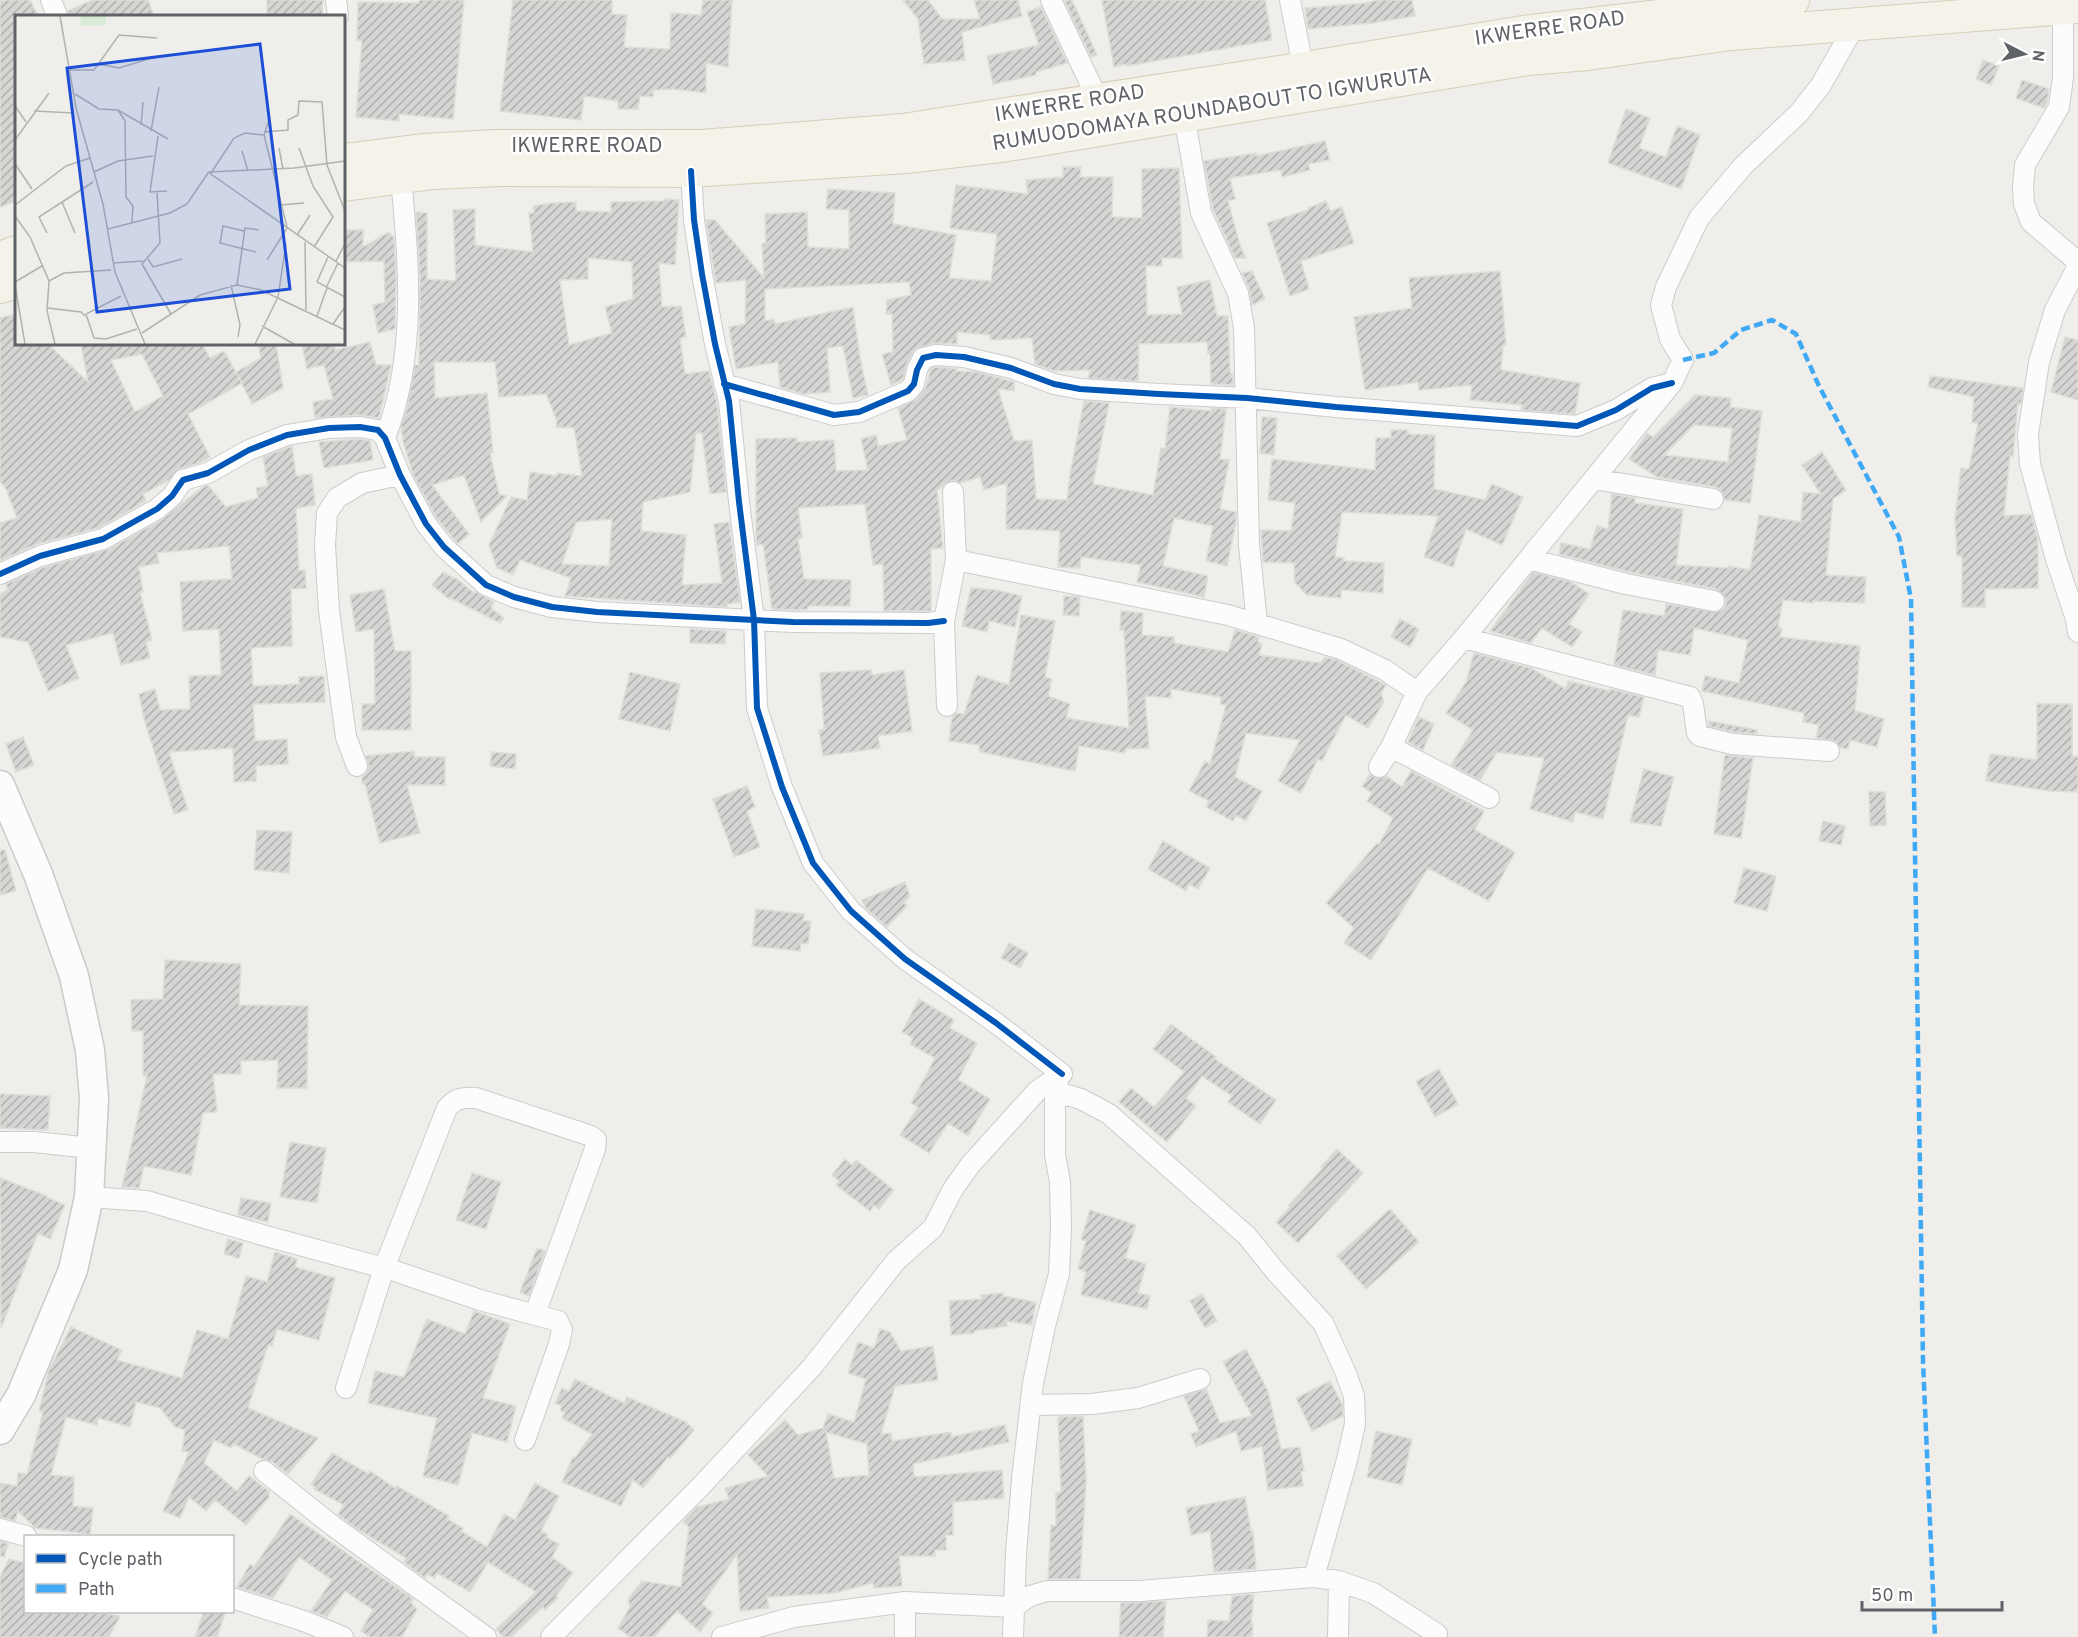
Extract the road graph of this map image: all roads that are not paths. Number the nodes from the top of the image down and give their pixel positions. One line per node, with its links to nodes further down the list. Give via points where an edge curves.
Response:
1 (51, 0): 8 (street)
2 (336, 0): 9 (street)
3 (1051, 0): 12 (street)
4 (1290, 0): 11 (street)
5 (1793, 0): 6 (main road, IKWERRE ROAD)
6 (1699, 5): 11 (main road, IKWERRE ROAD, via 1522,32)
7 (2070, 7): 10 (main road, RUMUODOMAYA ROUNDABOUT TO IGWURUTA); 20 (street, via 2059,107 2025,165 2023,196 2031,222)
8 (57, 15)
9 (338, 15)
10 (1856, 23): 11 (main road, RUMUODOMAYA ROUNDABOUT TO IGWURUTA); 24 (street, via 1821,85 1799,113 1743,166 1699,218 1661,305 1670,339 1683,360)
11 (1305, 82): 12 (main road, IKWERRE ROAD); 13 (main road, RUMUODOMAYA ROUNDABOUT TO IGWURUTA)
12 (1098, 100): 14 (main road, IKWERRE ROAD, via 903,130 791,140 607,148 496,146)
13 (1184, 115): 15 (main road, RUMUODOMAYA ROUNDABOUT TO IGWURUTA, via 1008,145); 25 (street, via 1201,213 1238,292)
14 (345, 160)
15 (690, 171): 16 (main road, RUMUODOMAYA ROUNDABOUT TO IGWURUTA, via 499,170); 23 (street, via 702,274)
16 (401, 178): 17 (main road, RUMUODOMAYA ROUNDABOUT TO IGWURUTA); 26 (street, via 408,250 405,354 400,389)
17 (345, 185)
18 (15, 252): 19 (main road)
19 (0, 258)
20 (2078, 264): 38 (street, via 2055,310 2039,362 2028,434 2033,474)
21 (15, 282): 22 (main road)
22 (0, 287)
23 (724, 384): 25 (street, via 834,415 859,412 908,391 923,358 936,355 964,357 1080,388); 35 (street)
24 (1672, 384): 25 (street, via 1652,388 1616,410 1577,426); 28 (street)
25 (1247, 398): 37 (street, via 1249,545)
26 (385, 438): 27 (street); 33 (street, via 378,430 360,427 287,435 249,450 208,474 183,480 157,509 103,539 40,556)
27 (400, 475): 35 (street, via 426,524 444,547 486,585 514,597 552,607 597,612); 44 (street, via 362,483 337,498 327,513 329,611 346,737)
28 (1594, 479): 30 (street); 31 (street)
29 (953, 492): 32 (street)
30 (1713, 499)
31 (1529, 558): 34 (street, via 1626,584); 39 (street)
32 (956, 560): 36 (street); 37 (street)
33 (0, 574)
34 (1713, 601)
35 (754, 620): 36 (street); 48 (street, via 757,708 782,787 813,863 851,911 905,959)
36 (944, 621): 41 (street)
37 (1257, 623): 40 (street, via 1341,649 1385,670)
38 (2078, 632)
39 (1464, 638): 40 (street); 43 (street, via 1690,697 1700,736 1732,744)
40 (1417, 692): 42 (street)
41 (947, 706)
42 (1391, 747): 45 (street); 47 (street)
43 (1829, 752)
44 (357, 766)
45 (1379, 766)
46 (0, 785): 51 (street, via 38,874 74,976 90,1050 94,1098)
47 (1489, 798)
48 (1062, 1074): 49 (street); 71 (street, via 1037,1091 971,1164 952,1189 933,1228 896,1261 812,1367)
49 (1055, 1097): 57 (street, via 1055,1155 1060,1182 1059,1274); 63 (street, via 1081,1099 1108,1114 1247,1236 1323,1323 1354,1396 1355,1424)
50 (0, 1142): 51 (street)
51 (92, 1148): 52 (street)
52 (89, 1197): 53 (street, via 147,1201); 58 (street, via 73,1270 21,1395)
53 (384, 1268): 54 (street); 54 (street, via 447,1108 454,1100 476,1098 596,1140); 56 (street)
54 (535, 1314): 59 (street, via 558,1321 562,1330)
55 (1200, 1379): 57 (street, via 1138,1398)
56 (346, 1388)
57 (1031, 1405): 67 (street)
58 (0, 1430)
59 (525, 1440)
60 (264, 1471): 70 (street)
61 (0, 1529): 62 (street)
62 (24, 1535)
63 (1314, 1577): 64 (street); 67 (street, via 1140,1591 1047,1592 1030,1596)
64 (1339, 1581): 68 (street, via 1373,1593); 75 (street)
65 (234, 1599): 69 (street)
66 (905, 1602): 67 (street); 72 (street, via 794,1617); 73 (street)
67 (1014, 1607): 74 (street)
68 (1437, 1634)
69 (343, 1637)
70 (486, 1637)
71 (551, 1637)
72 (723, 1637)
73 (905, 1637)
74 (1013, 1637)
75 (1338, 1637)

